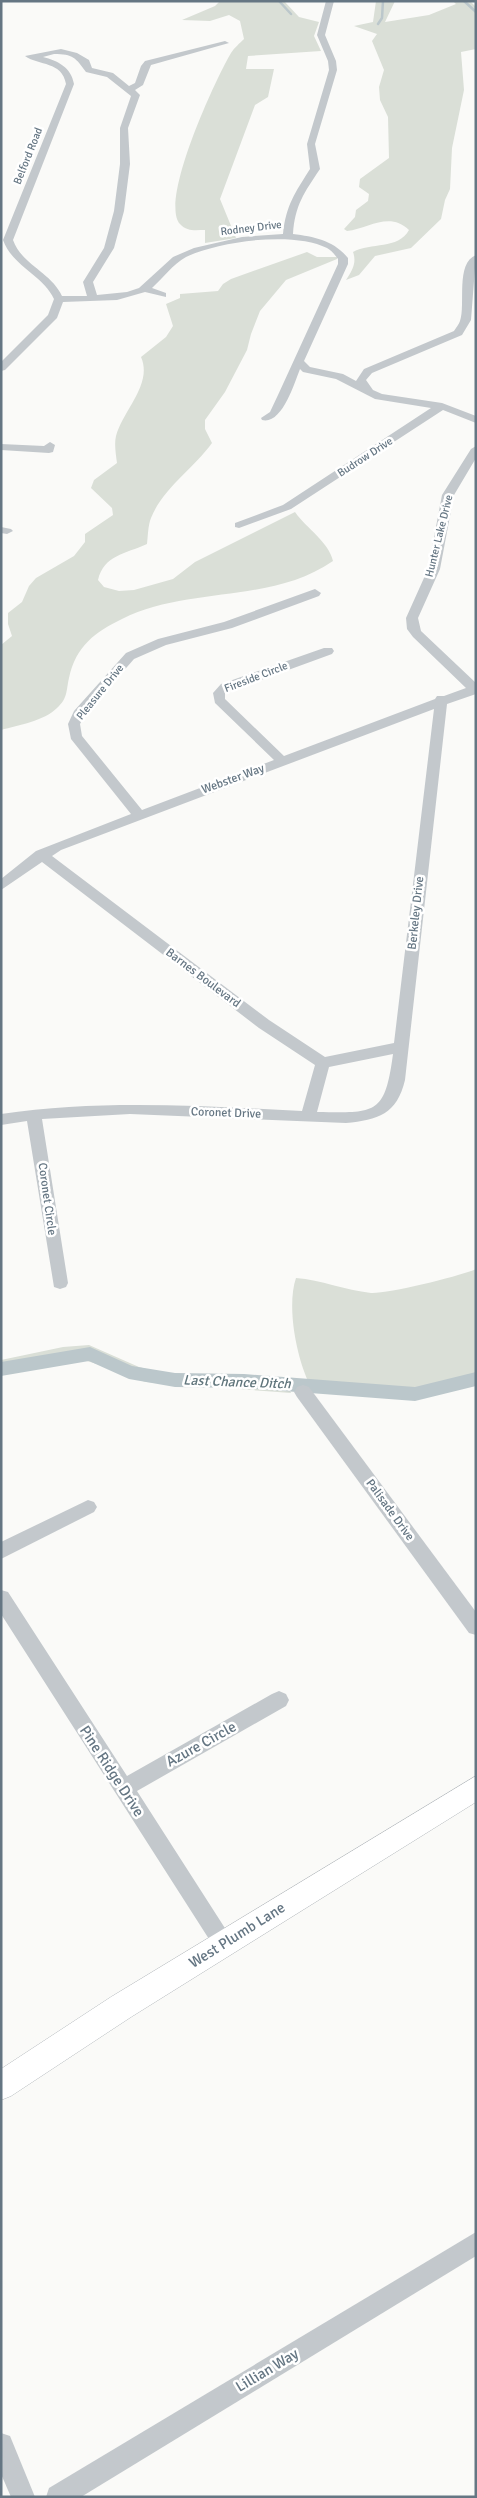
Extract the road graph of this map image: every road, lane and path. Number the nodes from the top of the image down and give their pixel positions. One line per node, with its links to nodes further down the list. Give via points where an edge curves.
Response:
1 (330, 1): 4 (street, via 321,35 333,70 311,144 315,169 294,202)
2 (225, 43): 3 (street, via 148,63 140,85)
3 (129, 89): 5 (street, Belford Road, via 110,75 89,70 81,57 54,51 31,57 59,67 67,73 70,84 8,235); 9 (street, via 136,95 124,128 125,164 119,211 109,248 90,276 88,286)
4 (288, 236): 7 (street, Rodney Drive, via 231,242 190,252 168,265); 11 (street, Rodney Drive, via 322,243 343,258)
5 (6, 247): 10 (street, Belford Road, via 53,288)
6 (476, 258): 12 (street, via 468,276 466,320 458,333)
7 (145, 288): 8 (street); 9 (street, Rodney Drive, via 123,296)
8 (162, 295)
9 (92, 297): 10 (street, Rodney Drive)
10 (59, 299): 13 (street, via 53,316)
11 (300, 363): 14 (street, via 307,370); 17 (street, via 274,414)
12 (380, 366): 14 (street, via 362,372); 15 (street, via 368,371 361,380)
13 (1, 368)
14 (330, 374): 15 (street)
15 (370, 393): 16 (street, via 391,400)
16 (442, 406): 18 (street, via 461,411); 22 (street, Budrow Drive, via 287,507)
17 (266, 418)
18 (476, 420)
19 (50, 445): 20 (street, via 49,450)
20 (1, 447)
21 (476, 449): 25 (street, Hunter Lake Drive, via 448,495 434,569 412,618 417,634)
22 (239, 525)
23 (315, 593): 28 (street, Pleasure Drive, via 228,625 137,652 116,670 80,714 74,724 76,736)
24 (328, 651): 27 (street, Fireside Circle, via 228,686 218,695 219,700)
25 (475, 689): 26 (street, Webster Way)
26 (442, 699): 27 (street, Webster Way); 31 (street, Berkeley Drive)
27 (282, 761): 28 (street, Webster Way)
28 (138, 814): 29 (street, Webster Way)
29 (41, 854): 30 (street, Webster Way); 32 (street, Barnes Boulevard, via 264,1024)
30 (4, 879)
31 (401, 1047): 32 (street); 34 (street, Coronet Drive, via 396,1090 387,1106 360,1117)
32 (323, 1063): 34 (street)
33 (34, 1114): 34 (street, Coronet Drive, via 110,1109); 35 (street, Coronet Drive); 36 (street, Coronet Circle)
34 (308, 1117)
35 (1, 1120)
36 (60, 1284)
37 (304, 1392): 41 (street, Palisade Drive)
38 (88, 1507): 39 (street)
39 (1, 1551)
40 (1, 1598): 43 (street, Pine Ridge Drive)
41 (476, 1627)
42 (279, 1700): 43 (street, Azure Circle)
43 (124, 1788): 45 (street, Pine Ridge Drive)
44 (476, 1788): 45 (main road, West Plumb Lane)
45 (223, 1943): 46 (main road, West Plumb Lane)
46 (1, 2086)
47 (476, 2244): 50 (street, Lillian Way)
48 (1, 2444): 49 (street)
49 (23, 2497)
50 (58, 2497)

